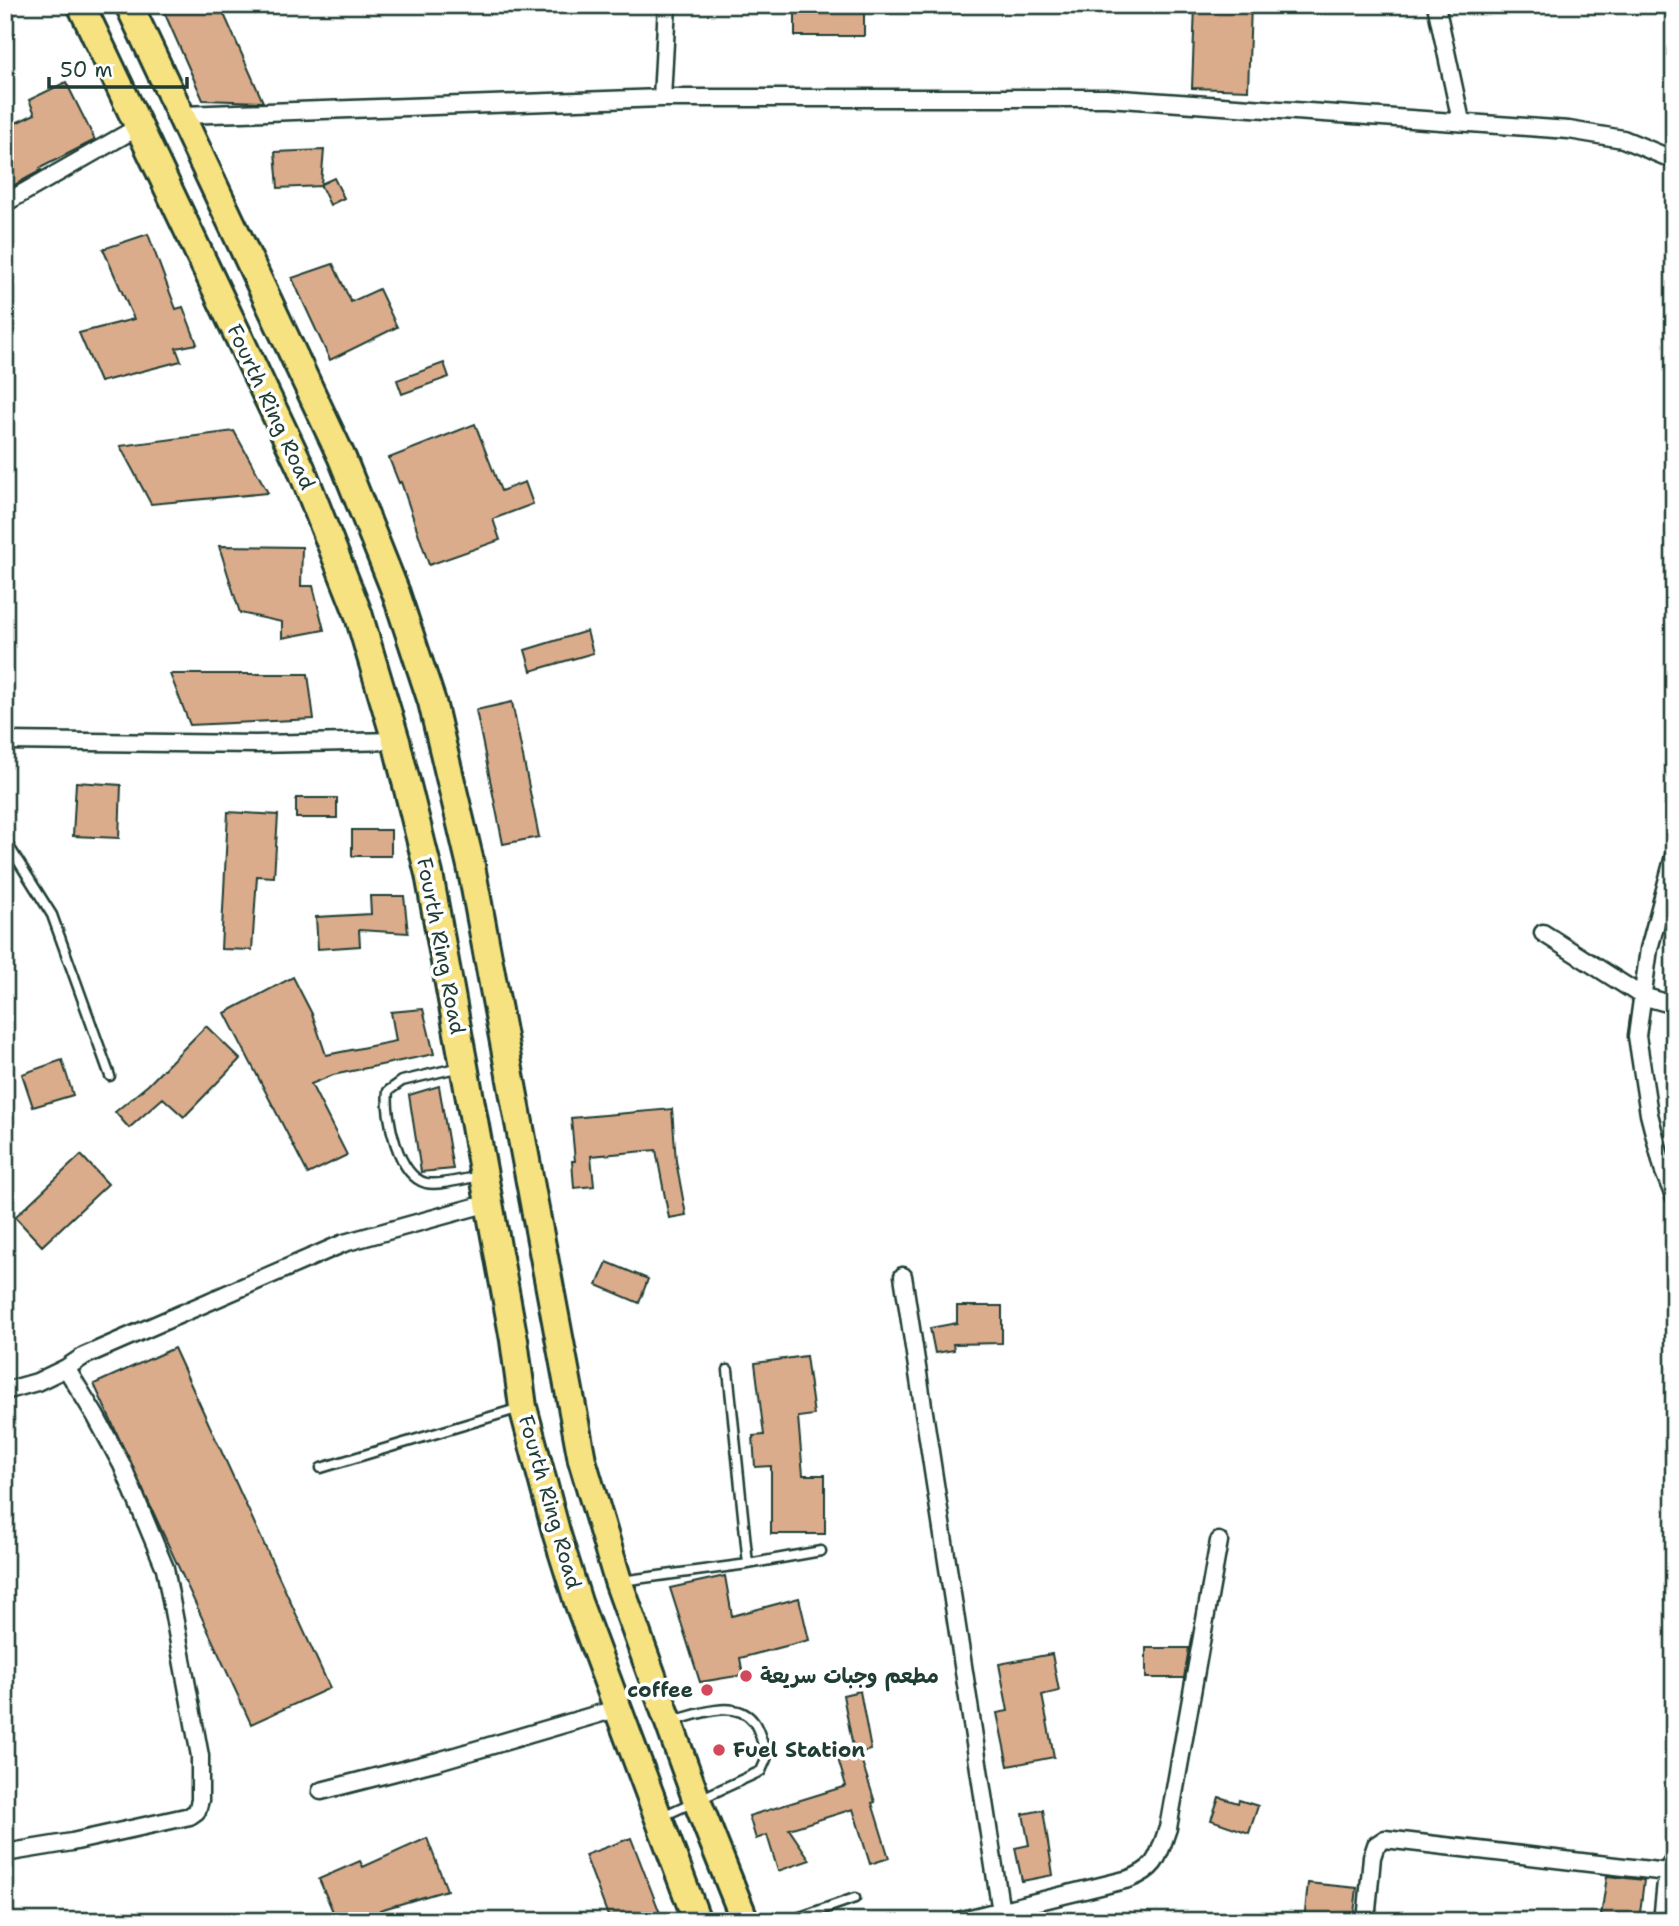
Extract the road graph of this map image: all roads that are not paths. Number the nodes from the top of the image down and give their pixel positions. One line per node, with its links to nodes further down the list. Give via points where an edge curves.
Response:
1 (81, 5): 8 (main road, Fourth Ring Road)
2 (129, 5): 6 (main road, Fourth Ring Road)
3 (667, 5): 5 (street)
4 (1436, 5): 7 (street)
5 (662, 98): 6 (street); 7 (street, via 1107,99)
6 (183, 115): 32 (main road, Fourth Ring Road, via 342,458 397,593 432,702 471,866 582,1460)
7 (1461, 121): 9 (street, via 1623,139)
8 (140, 126): 10 (street); 12 (main road, Fourth Ring Road, via 300,468 358,613)
9 (1674, 160)
10 (5, 203)
11 (5, 741): 12 (street)
12 (396, 741): 18 (main road, Fourth Ring Road, via 429,874)
13 (5, 840): 19 (lane, via 52,915)
14 (1674, 856): 16 (street, via 1649,949)
15 (1543, 933): 16 (street)
16 (1642, 996): 17 (street); 21 (street, via 1637,1036 1649,1114)
17 (1674, 1005)
18 (464, 1066): 20 (main road, Fourth Ring Road); 20 (lane, via 402,1081 388,1091 386,1106 401,1161 412,1177 428,1184)
19 (110, 1076)
20 (484, 1176): 22 (main road, Fourth Ring Road)
21 (1674, 1196)
22 (489, 1203): 24 (street, via 344,1243 84,1356); 27 (main road, Fourth Ring Road)
23 (903, 1276): 41 (street)
24 (66, 1368): 26 (street); 38 (street, via 122,1465 165,1568 200,1756 200,1800 190,1816)
25 (728, 1370): 31 (lane)
26 (5, 1391)
27 (523, 1407): 28 (lane); 33 (main road, Fourth Ring Road, via 578,1602)
28 (321, 1468)
29 (1219, 1541): 41 (street, via 1168,1828 1157,1860 1146,1873 1129,1880)
30 (821, 1551): 31 (lane)
31 (748, 1564): 32 (lane)
32 (618, 1581): 34 (main road, Fourth Ring Road)
33 (619, 1708): 35 (street); 37 (main road, Fourth Ring Road)
34 (669, 1722): 36 (main road, Fourth Ring Road); 36 (lane, via 712,1710 735,1710 753,1720 767,1757 761,1772)
35 (321, 1791)
36 (697, 1801): 37 (lane); 43 (main road, Fourth Ring Road)
37 (657, 1818): 42 (main road, Fourth Ring Road)
38 (6, 1851)
39 (1670, 1865): 46 (street, via 1385,1839 1371,1857); 47 (street)
40 (855, 1898): 44 (lane)
41 (1001, 1912): 45 (street)
42 (693, 1918)
43 (745, 1921)
44 (789, 1921)
45 (958, 1921)
46 (1366, 1921)
47 (1662, 1921)

